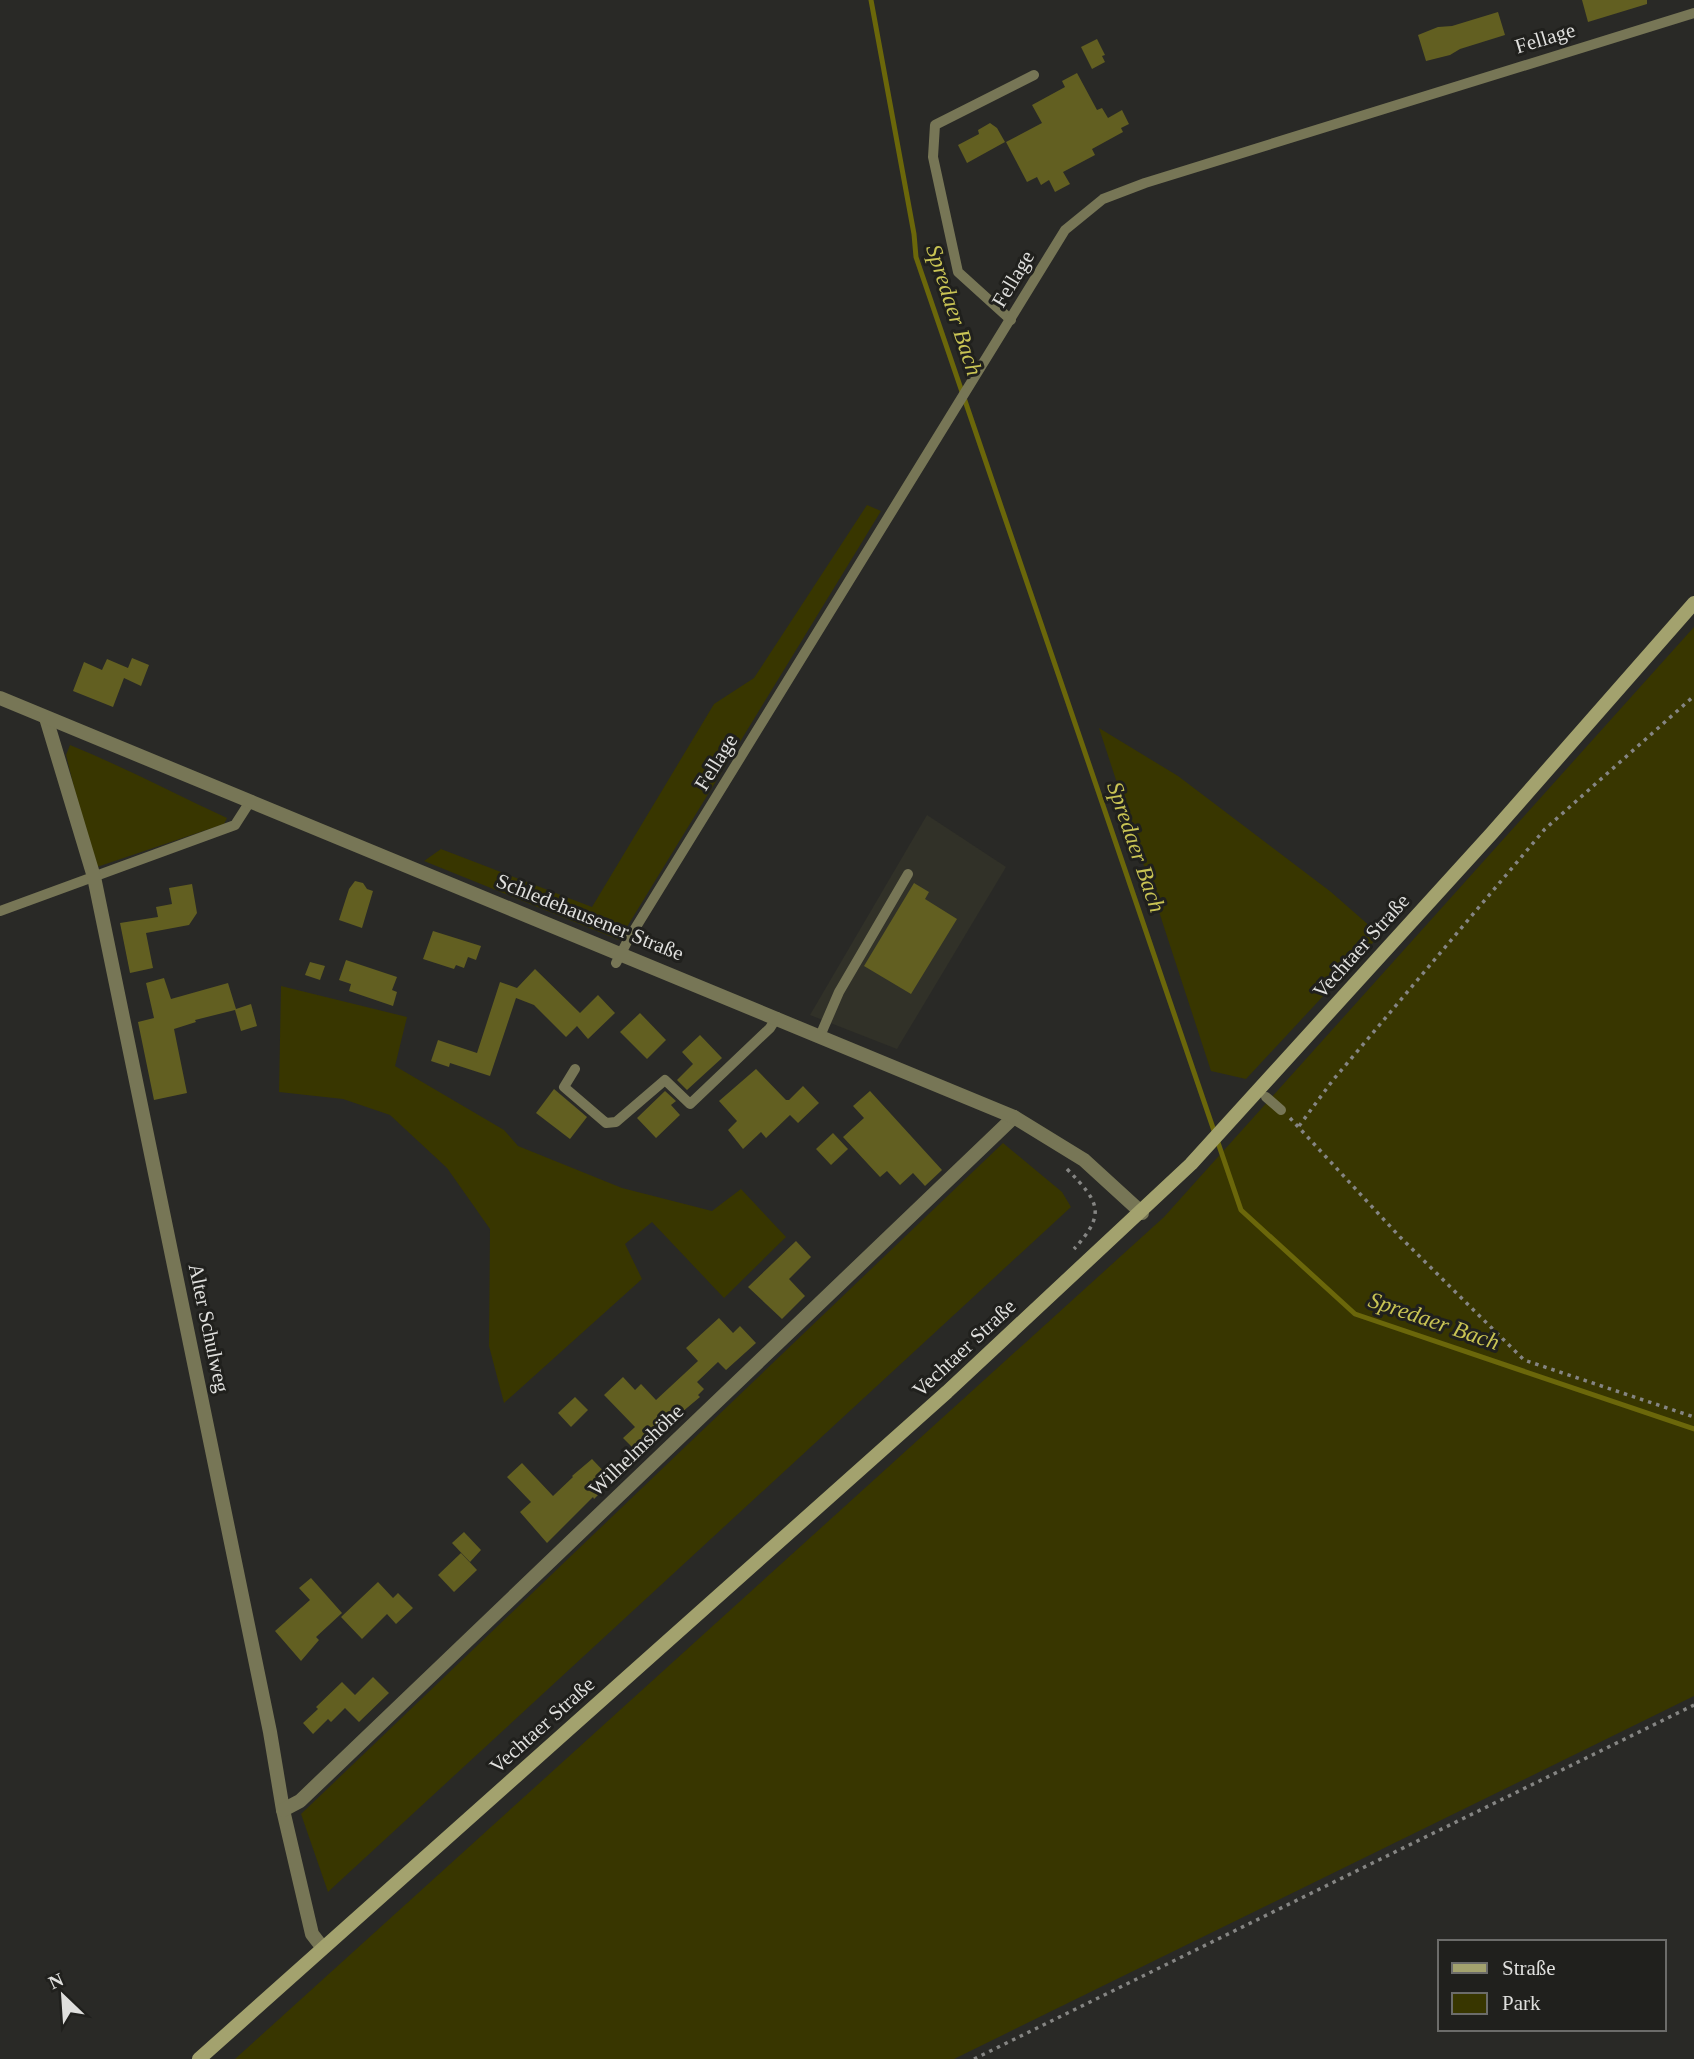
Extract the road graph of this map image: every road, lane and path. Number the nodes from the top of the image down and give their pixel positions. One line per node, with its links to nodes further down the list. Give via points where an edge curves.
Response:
1 (1694, 13): 3 (lane, Fellage, via 1103,199 1065,230)
2 (1034, 75): 3 (lane, via 935,125 933,157 958,272)
3 (1011, 320): 12 (lane, Fellage)
4 (1694, 603): 20 (main road, Vechtaer Straße, via 1492,834)
5 (1694, 696): 19 (path, via 1545,829)
6 (0, 698): 7 (street, Schledehausener Straße)
7 (46, 718): 8 (street, Schledehausener Straße); 10 (street, Alter Schulweg)
8 (251, 800): 10 (lane, via 235,825); 12 (street, Schledehausener Straße)
9 (908, 874): 14 (lane, via 839,992)
10 (94, 877): 11 (lane); 23 (street, Alter Schulweg)
11 (0, 911)
12 (619, 958): 13 (street, Schledehausener Straße)
13 (777, 1017): 14 (street, Schledehausener Straße); 15 (lane, via 771,1028 690,1104 665,1080 616,1122 606,1123 564,1087)
14 (820, 1036): 18 (street, Schledehausener Straße)
15 (575, 1069)
16 (1266, 1097): 17 (lane)
17 (1281, 1110): 19 (path)
18 (1014, 1116): 20 (street, Schledehausener Straße, via 1084,1160); 23 (street, Wilhelmshöhe, via 310,1792)
19 (1299, 1126): 21 (path, via 1400,1237 1524,1360)
20 (1142, 1213): 24 (main road, Vechtaer Straße, via 917,1420)
21 (1694, 1417)
22 (1694, 1705): 26 (path)
23 (283, 1810): 24 (street, Alter Schulweg, via 312,1934)
24 (322, 1947): 25 (main road, Vechtaer Straße)
25 (199, 2059)
26 (974, 2059)

